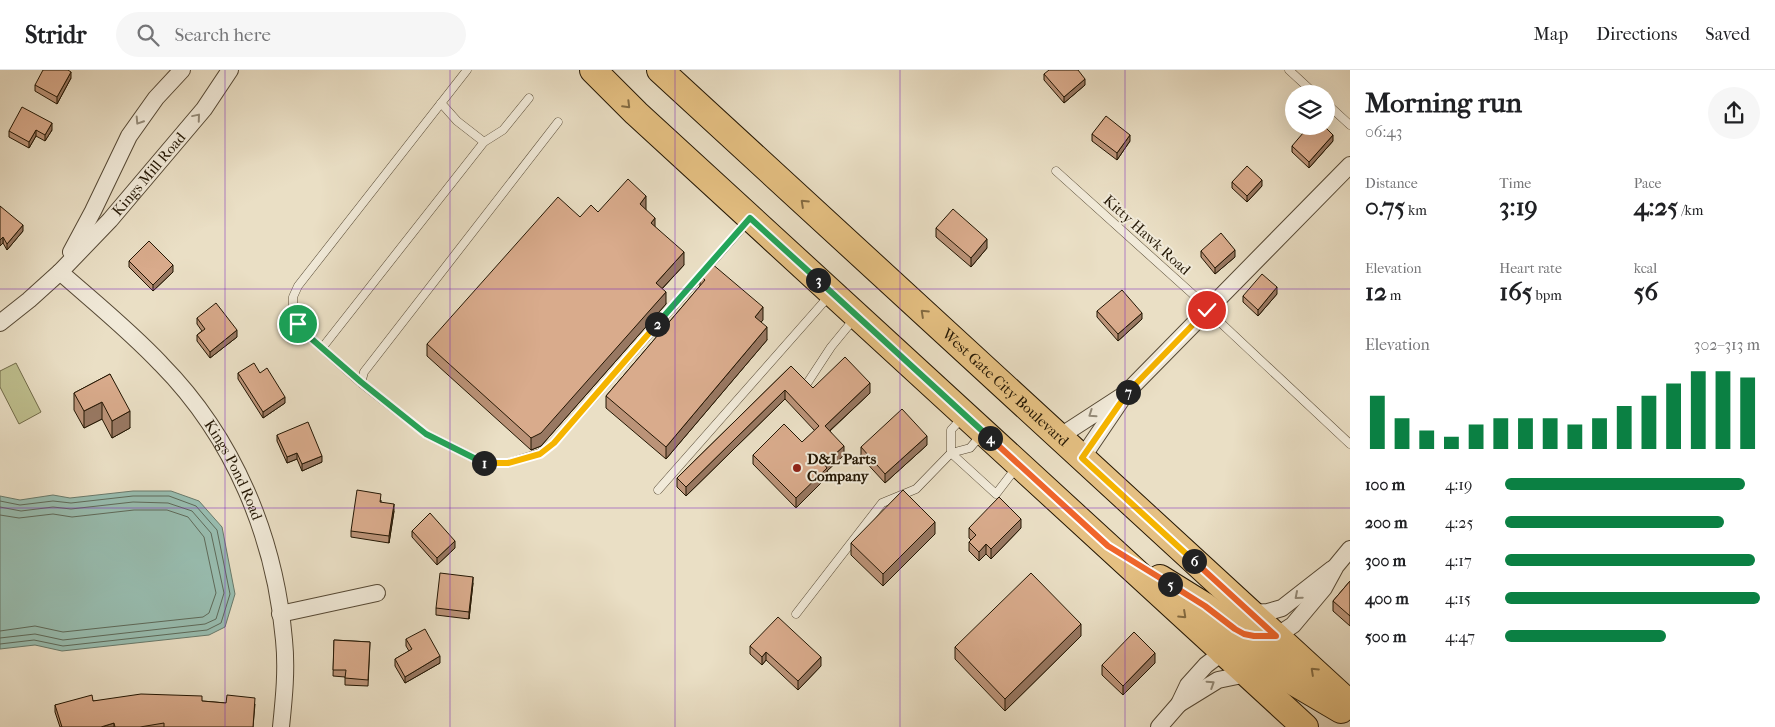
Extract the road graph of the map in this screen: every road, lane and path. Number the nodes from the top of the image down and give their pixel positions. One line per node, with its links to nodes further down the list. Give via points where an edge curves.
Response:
1 (182, 70): 17 (street, Kings Mill Road, one-way to 17, via 156,98 130,136)
2 (230, 70): 17 (street, Kings Mill Road, one-way to 2, via 110,220 204,109)
3 (467, 70): 9 (lane)
4 (593, 70): 16 (main road, one-way to 16)
5 (1289, 70): 7 (lane)
6 (670, 76): 27 (main road, West Gate City Boulevard, one-way to 6)
7 (1306, 85)
8 (529, 98): 13 (lane, via 503,130)
9 (441, 102): 13 (lane); 22 (lane, via 298,286 293,297 293,312 306,334)
10 (1335, 112): 12 (lane)
11 (558, 122): 23 (lane, via 364,372)
12 (1350, 125)
13 (484, 142): 22 (lane)
14 (1350, 165): 19 (street)
15 (1056, 171): 19 (lane, Kitty Hawk Road)
16 (750, 218): 18 (main road); 23 (lane, via 554,443 540,454 508,463 486,464 426,434)
17 (60, 272): 21 (street, Kings Mill Road); 38 (street, Kings Pond Road, via 162,364 211,425 237,470 258,518 273,568)
18 (832, 293): 20 (main road); 32 (lane)
19 (1207, 310): 25 (street); 28 (lane, Kitty Hawk Road)
20 (857, 316): 24 (lane); 26 (main road)
21 (0, 323)
22 (322, 348): 23 (lane)
23 (361, 382)
24 (808, 382)
25 (1126, 393): 27 (street, one-way to 27); 30 (street)
26 (974, 424): 29 (lane, via 970,448); 29 (lane, via 951,430); 31 (main road)
27 (1059, 437): 30 (main road, West Gate City Boulevard)
28 (1350, 444)
29 (951, 453): 31 (lane, via 996,494); 39 (lane, via 916,489 882,503)
30 (1082, 458): 37 (main road, West Gate City Boulevard)
31 (1019, 464): 33 (main road)
32 (658, 490)
33 (1108, 546): 40 (main road, via 1244,634); 41 (main road, one-way to 41)
34 (1350, 549): 35 (street)
35 (1336, 566): 37 (street, one-way to 37, via 1282,608); 40 (street, via 1324,588 1293,625)
36 (377, 593): 38 (street)
37 (1251, 613): 40 (main road, West Gate City Boulevard)
38 (280, 614): 46 (street, Kings Pond Road, via 285,692)
39 (796, 614)
40 (1276, 636): 44 (main road, West Gate City Boulevard, one-way to 40)
41 (1223, 652): 42 (main road); 43 (street, via 1206,665 1188,686); 45 (main road, via 1244,652 1261,657 1290,680)
42 (1247, 674): 43 (street, one-way to 42, via 1218,680); 48 (main road)
43 (1179, 704): 47 (street)
44 (1350, 704)
45 (1350, 715)
46 (281, 727)
47 (1159, 727)
48 (1305, 727)

